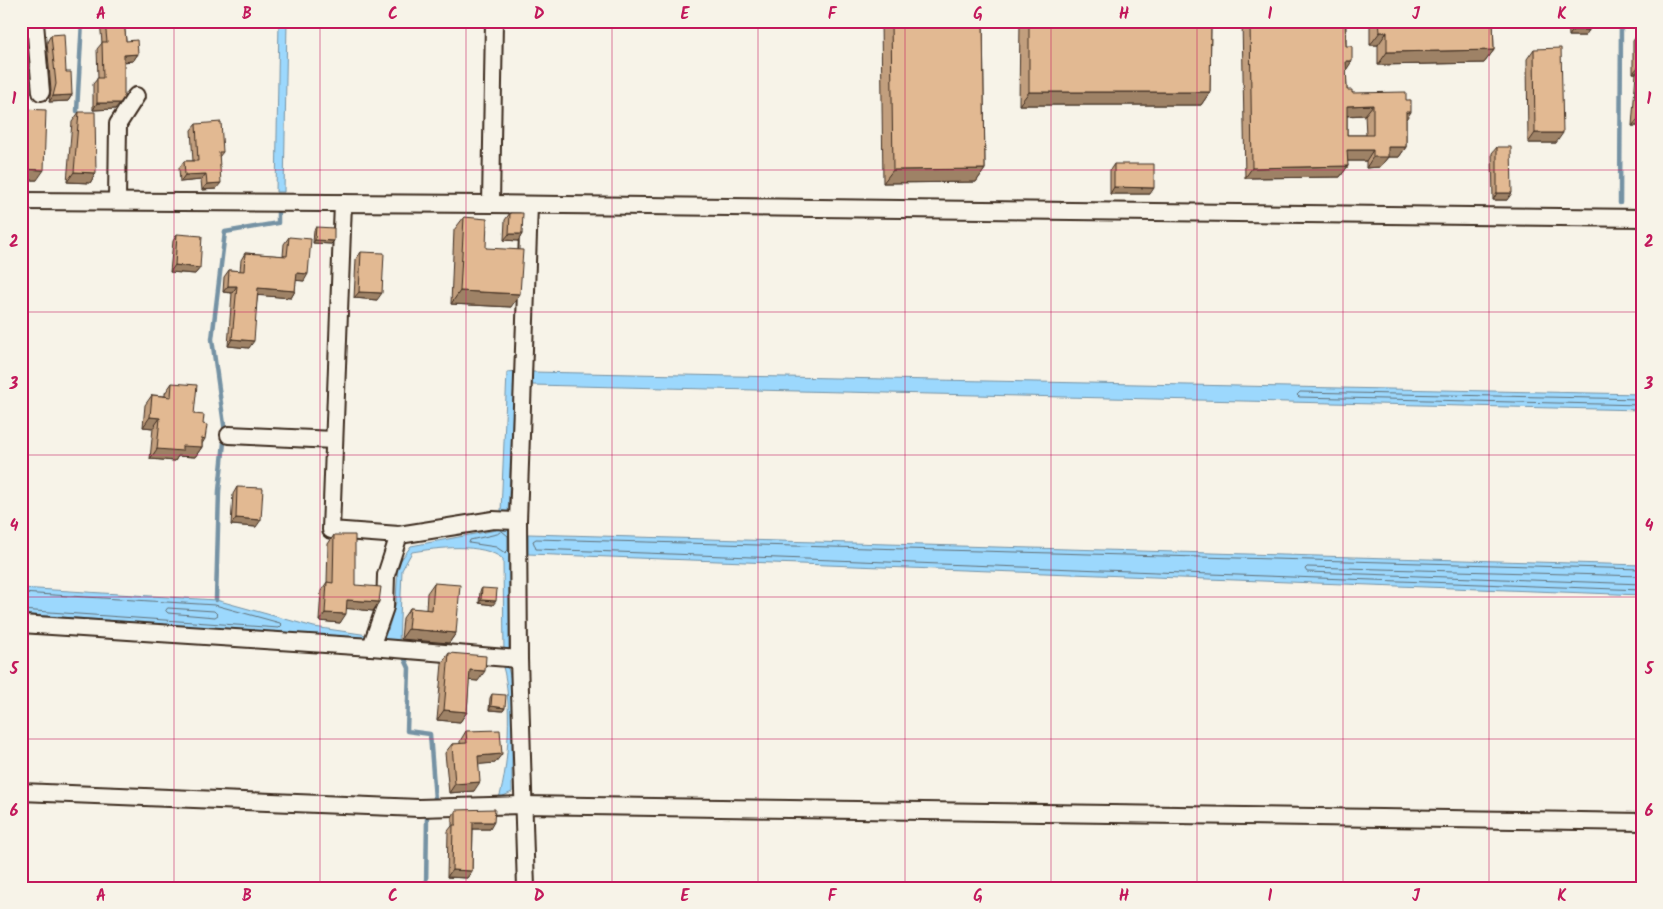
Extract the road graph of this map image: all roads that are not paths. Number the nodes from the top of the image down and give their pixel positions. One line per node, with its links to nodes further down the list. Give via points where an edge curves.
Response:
1 (494, 21): 8 (street)
2 (21, 24): 3 (street, via 35,23)
3 (41, 92)
4 (136, 96): 6 (street, via 118,124)
5 (21, 201): 6 (street)
6 (117, 201): 7 (street)
7 (343, 203): 8 (street); 12 (street)
8 (492, 204): 9 (street)
9 (529, 205): 10 (street); 13 (street)
10 (1642, 218)
11 (229, 435): 12 (street)
12 (334, 440): 14 (street, via 331,530)
13 (518, 521): 14 (street, via 493,520); 17 (street)
14 (399, 534): 16 (street, via 386,575 385,607)
15 (21, 624): 16 (street)
16 (372, 647): 17 (street)
17 (519, 660): 19 (street)
18 (21, 792): 19 (street, via 418,808)
19 (523, 805): 20 (street); 21 (street)
20 (1642, 822)
21 (526, 888)

